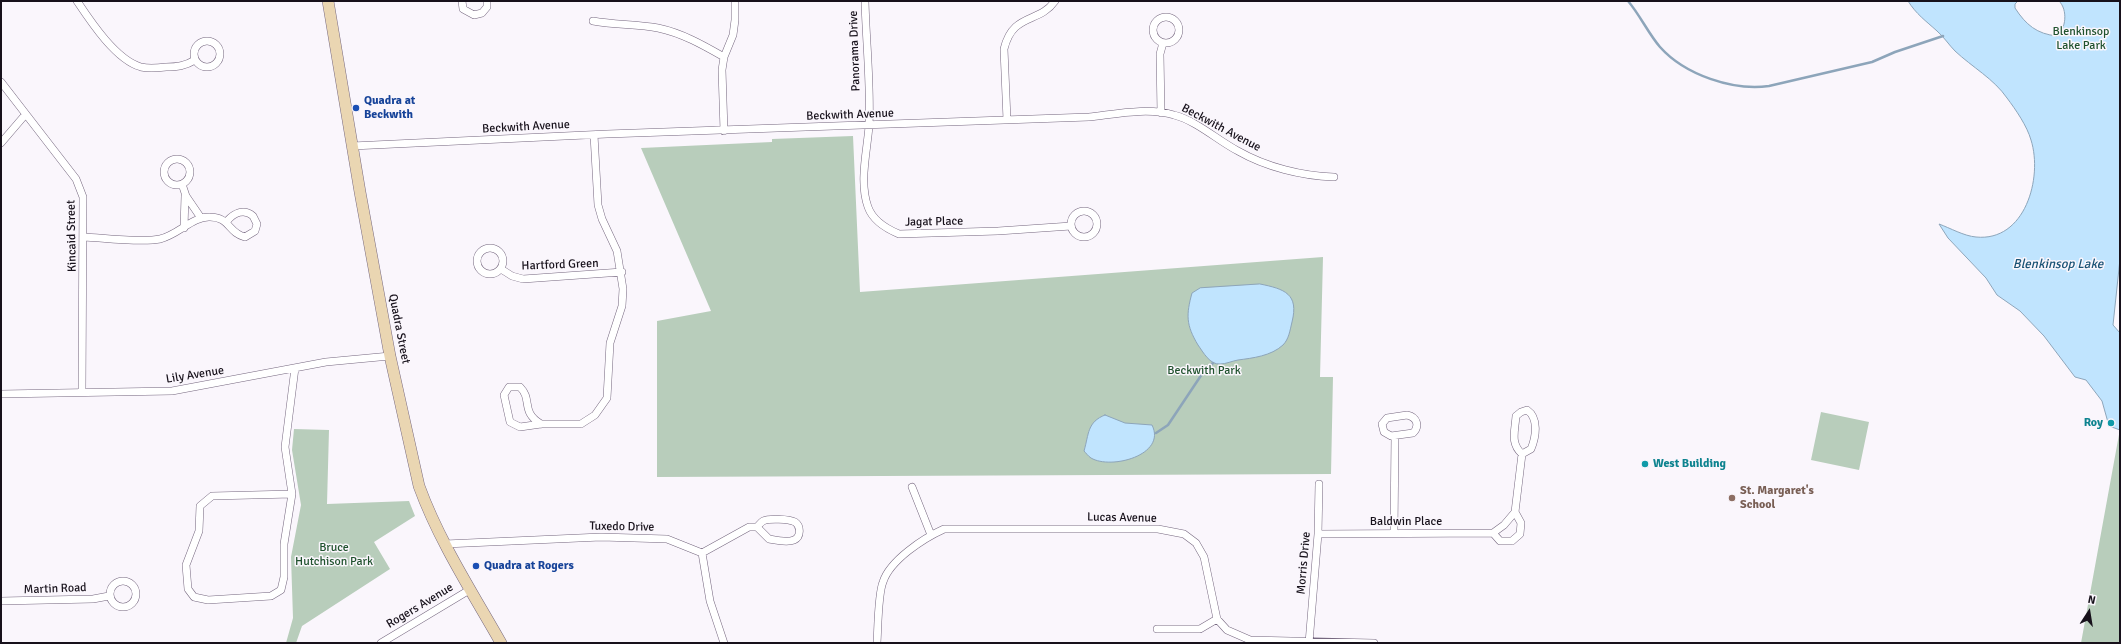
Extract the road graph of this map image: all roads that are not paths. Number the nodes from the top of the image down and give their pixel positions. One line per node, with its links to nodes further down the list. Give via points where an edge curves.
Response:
1 (77, 1): 11 (street, via 118,54 129,62 141,67 155,68 184,66)
2 (328, 1): 20 (main road, Quadra Street)
3 (462, 1): 4 (street, via 463,9 474,16 482,13)
4 (487, 1)
5 (735, 1): 10 (street, via 733,35)
6 (864, 1): 16 (street, Panorama Drive)
7 (1055, 1): 15 (street, via 1047,10 1017,24 1006,42 1004,49)
8 (593, 21): 10 (street, via 657,28 677,33)
9 (1163, 42): 13 (street, via 1160,54)
10 (724, 57): 17 (street)
11 (195, 60)
12 (1, 82): 14 (street, Kincaid Street)
13 (1161, 113): 15 (street, Beckwith Avenue); 21 (street, Beckwith Avenue, via 1189,121 1239,152 1277,167 1301,174)
14 (25, 115): 19 (street); 28 (street, Kincaid Street, via 76,179 83,197)
15 (1007, 120): 16 (street, Beckwith Avenue)
16 (869, 125): 17 (street, Beckwith Avenue); 26 (street, Jagat Place, via 865,162 866,197 873,216 889,230 912,235)
17 (724, 131): 18 (street, Beckwith Avenue)
18 (594, 135): 20 (street, Beckwith Avenue); 30 (street, via 598,205 617,251)
19 (1, 143)
20 (352, 146): 31 (main road, Quadra Street)
21 (1334, 177)
22 (182, 184): 23 (street)
23 (186, 196): 24 (street); 27 (street)
24 (201, 218): 25 (street, via 209,216); 27 (street)
25 (227, 221)
26 (1071, 226)
27 (184, 228): 28 (street, via 160,239)
28 (84, 237): 33 (street, Kincaid Street)
29 (501, 269): 30 (street, Hartford Green, via 523,280)
30 (622, 272): 35 (street, via 622,306 610,343 607,398 586,423)
31 (390, 356): 32 (street, Lily Avenue, via 326,362); 47 (main road, Quadra Street, via 419,486)
32 (295, 368): 33 (street, Lily Avenue, via 172,391); 40 (street, via 285,447)
33 (82, 392): 34 (street, Lily Avenue)
34 (1, 394)
35 (542, 424): 35 (street, via 530,414 524,391 520,387 509,387 504,396 510,422 520,427)
36 (1395, 436): 36 (street, via 1413,433 1417,426 1415,418 1407,415 1383,420 1384,432); 43 (street)
37 (1522, 454): 37 (street, via 1531,449 1536,419 1527,410 1516,416 1514,444); 41 (street, Baldwin Place)
38 (1319, 484): 45 (street, Morris Drive)
39 (912, 486): 46 (street)
40 (292, 494): 40 (street, via 284,544 284,577 281,590 271,596 208,600 194,597 188,590 186,565 199,531 200,506 212,496)
41 (1515, 512): 44 (street); 44 (street, Baldwin Place, via 1521,523 1520,534 1512,541 1500,541)
42 (757, 528): 42 (street, via 769,539 792,541 798,537 800,530 790,521 763,521); 48 (street, via 749,527)
43 (1394, 532): 44 (street, Baldwin Place); 45 (street, Baldwin Place)
44 (1493, 533)
45 (1318, 534): 54 (street, Morris Drive)
46 (931, 535): 52 (street, Lucas Avenue, via 944,530 1058,529 1158,529 1184,534 1196,543 1204,557); 58 (street, Lucas Avenue, via 891,566 882,583)
47 (445, 544): 48 (street, Tuxedo Drive, via 601,537 667,539); 49 (main road, Quadra Street)
48 (702, 553): 57 (street, via 710,602)
49 (471, 589): 55 (street, Rogers Avenue); 56 (main road, Quadra Street)
50 (109, 596): 51 (street, Martin Road, via 93,599)
51 (1, 601)
52 (1217, 619): 53 (street, via 1200,629); 54 (street, via 1226,630 1250,640)
53 (1157, 629)
54 (1309, 642): 59 (street)
55 (381, 643)
56 (501, 643)
57 (724, 643)
58 (877, 643)
59 (1374, 643)

